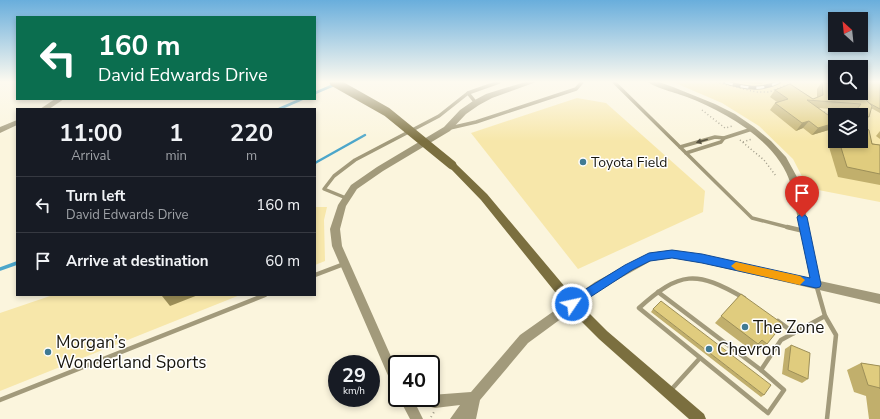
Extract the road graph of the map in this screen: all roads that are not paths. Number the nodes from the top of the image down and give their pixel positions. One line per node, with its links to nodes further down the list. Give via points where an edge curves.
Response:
1 (56, 102): 9 (street)
2 (369, 102): 26 (main road, bridge, via 387,112 452,165 484,197)
3 (457, 102): 17 (lane, via 439,116 355,160 334,176 324,189)
4 (479, 102): 8 (street)
5 (538, 102): 11 (lane)
6 (634, 102): 15 (lane)
7 (705, 102): 12 (street)
8 (476, 103): 11 (street)
9 (46, 108)
10 (16, 122): 13 (street)
11 (447, 129): 17 (street, via 380,169 354,187)
12 (752, 129): 14 (lane); 18 (street, via 784,160 793,178)
13 (0, 130)
14 (724, 138): 15 (lane, one-way to 15, via 715,137); 16 (lane, via 721,142)
15 (680, 147): 16 (lane)
16 (686, 153): 18 (lane, via 752,218)
17 (346, 198): 19 (street, via 335,229 337,246)
18 (805, 231): 21 (street)
19 (344, 264): 20 (lane); 31 (street)
20 (316, 275)
21 (816, 284): 24 (street); 26 (street, via 702,258 672,254 649,257); 27 (lane)
22 (658, 292): 25 (lane, via 667,284 681,279 700,278 722,285); 30 (lane, via 639,308); 32 (lane)
23 (262, 296): 35 (lane)
24 (880, 299)
25 (750, 302)
26 (572, 304): 33 (main road); 34 (street, via 524,339)
27 (825, 316): 29 (lane); 42 (lane, via 836,335)
28 (775, 320): 29 (lane)
29 (794, 333): 32 (lane, via 781,340)
30 (700, 358): 32 (lane, via 768,413 784,390); 33 (lane)
31 (388, 363)
32 (760, 370)
33 (668, 392): 41 (main road)
34 (474, 398): 36 (street); 39 (street); 40 (street)
35 (0, 400)
36 (440, 401)
37 (410, 407): 38 (street)
38 (417, 419)
39 (456, 419)
40 (470, 419)
41 (699, 419)
42 (827, 419)

